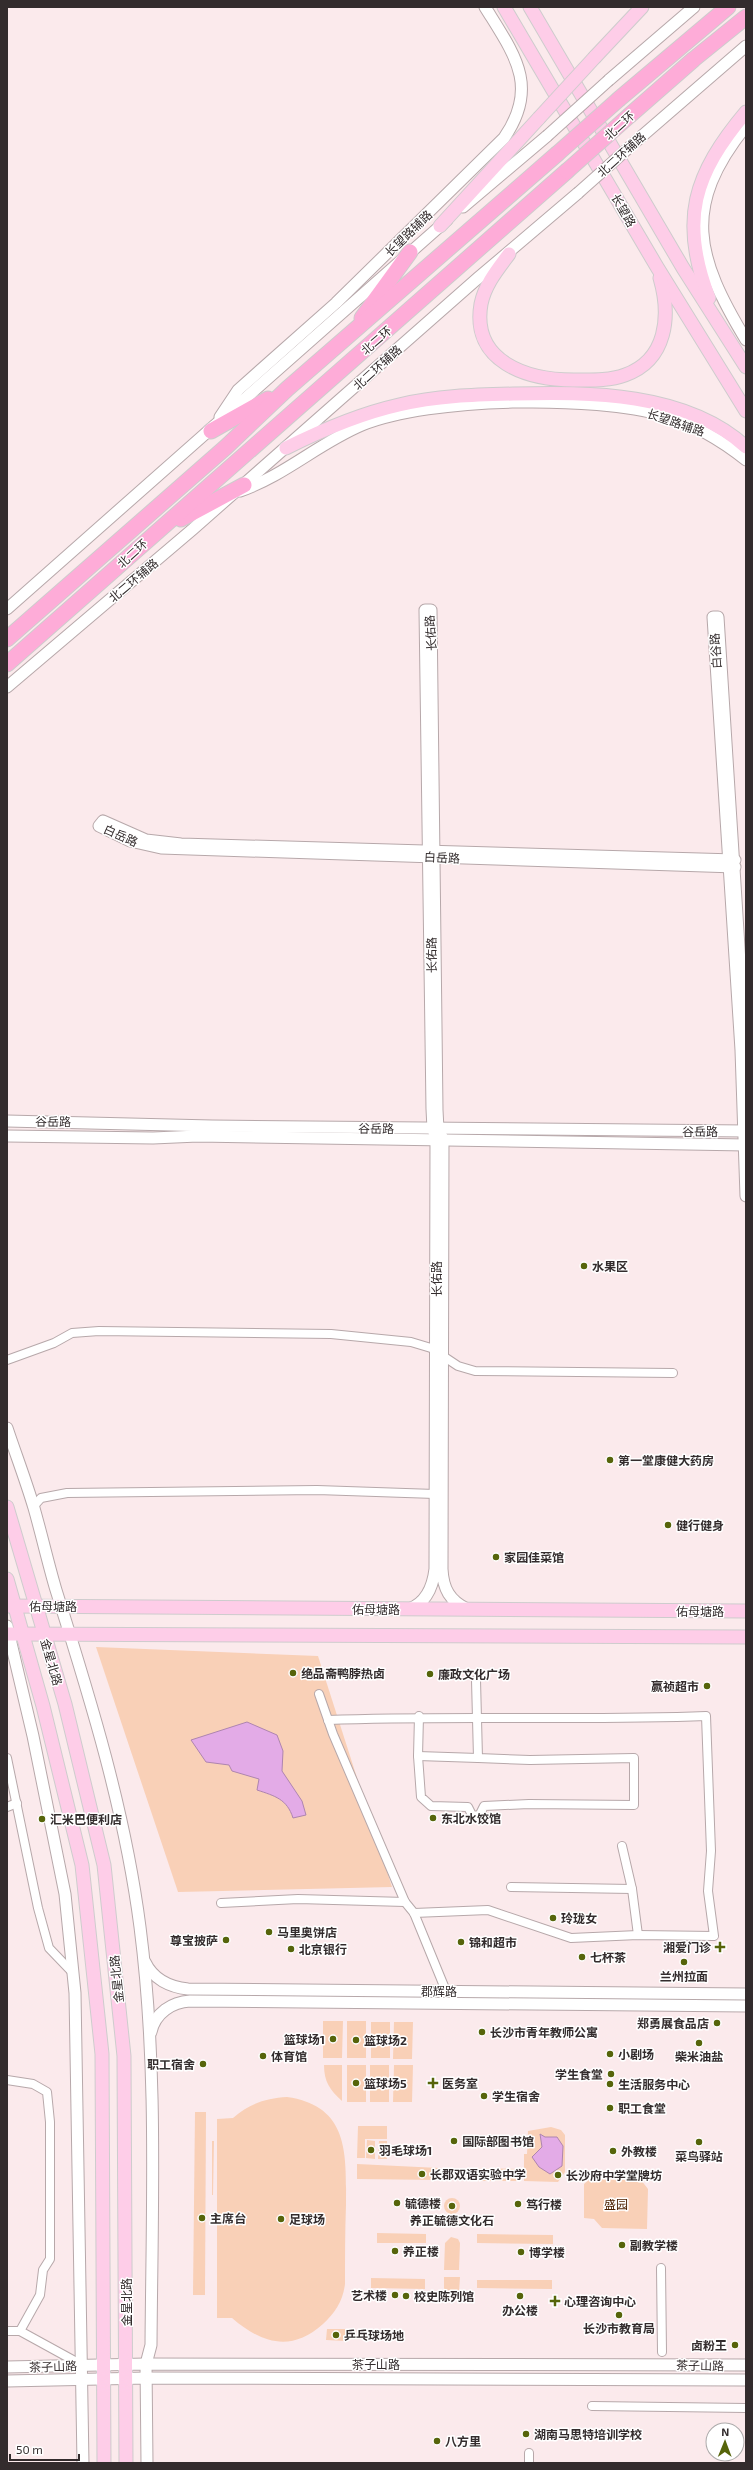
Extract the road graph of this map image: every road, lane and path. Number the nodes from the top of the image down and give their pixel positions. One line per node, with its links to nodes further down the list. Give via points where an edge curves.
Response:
1 (485, 7): 21 (street, 长望路辅路, via 520,70 522,93 514,123 504,138 336,303 238,390)
2 (504, 7): 14 (main road, 长望路)
3 (530, 7): 15 (main road, 长望路, via 683,268)
4 (642, 7): 11 (main road, bridge)
5 (694, 7): 11 (street, bridge, via 498,179)
6 (728, 7): 16 (highway, 北二环, bridge, via 390,302)
7 (746, 17): 26 (highway, 北二环, bridge, via 694,59)
8 (746, 46): 13 (street, 北二环辅路, bridge)
9 (746, 112): 15 (main road, via 710,162 697,193 694,212 697,262)
10 (746, 126): 17 (street, via 714,172 706,198 702,226 705,254 712,278)
11 (440, 226): 12 (street)
12 (410, 252): 16 (highway); 21 (street)
13 (509, 254): 14 (main road, via 488,284 482,303 481,324 488,345 495,355 512,369 564,380 598,380 624,376 635,371 654,354 660,344 666,321 665,298); 23 (street, 北二环辅路, via 478,278)
14 (657, 267): 20 (main road, 长望路)
15 (718, 320): 18 (main road, 长望路)
16 (349, 334): 19 (highway, 北二环)
17 (746, 340)
18 (746, 367)
19 (287, 389): 21 (highway); 28 (highway, 北二环, via 226,447)
20 (746, 411)
21 (211, 431): 27 (street)
22 (746, 447): 23 (main road, via 719,428 664,406 620,397 562,394 433,398 360,415)
23 (286, 448): 25 (street, 北二环辅路)
24 (746, 460): 25 (street, 长望路辅路, via 706,432 665,416 641,410 570,403 472,405 404,413 362,425 266,481)
25 (239, 489): 26 (highway); 30 (street, 北二环辅路)
26 (154, 534): 29 (highway, 北二环)
27 (7, 610)
28 (7, 640)
29 (7, 664)
30 (7, 687)
31 (432, 854): 31 (street, 长佑路, via 431,610 425,610); 31 (street, 白岳路, via 168,843 132,836 103,822 99,826 130,841 161,848); 32 (street, 白岳路); 36 (street, 长佑路)
32 (731, 863): 32 (street, 白谷路, via 718,617 713,617); 33 (street, 白谷路); 35 (street, 白谷路)
33 (746, 1057)
34 (7, 1121): 36 (street, 谷岳路)
35 (745, 1131): 36 (street, 谷岳路); 38 (street, 白谷路)
36 (437, 1134): 37 (street); 38 (street); 40 (street, 长佑路)
37 (7, 1136)
38 (744, 1145): 39 (street, 白谷路)
39 (746, 1196)
40 (439, 1354): 41 (street, via 411,1342 331,1334 99,1330 72,1333 54,1343); 42 (street, via 458,1366 476,1371); 44 (street, 长佑路); 52 (street, 长佑路, via 442,1575 449,1597)
41 (7, 1360)
42 (673, 1372)
43 (7, 1428): 46 (street)
44 (435, 1494): 46 (street, via 317,1490 67,1493 41,1498); 51 (street, 长佑路, via 433,1582 423,1601)
45 (7, 1507): 49 (main road, 金星北路)
46 (33, 1507): 50 (street)
47 (7, 1579): 48 (main road, 金星北路)
48 (11, 1606): 49 (main road, 佑母塘路); 55 (main road, 金星北路)
49 (36, 1606): 50 (main road, 佑母塘路); 56 (main road, 金星北路)
50 (61, 1606): 51 (main road, 佑母塘路); 57 (street)
51 (409, 1609): 52 (main road, 佑母塘路)
52 (467, 1610): 53 (main road, 佑母塘路)
53 (746, 1611)
54 (8, 1631): 55 (main road); 77 (street, via 33,1736 65,1894)
55 (23, 1634): 56 (main road); 89 (main road, 金星北路, via 44,1706 82,1865 102,2054)
56 (44, 1634): 57 (main road); 90 (main road, 金星北路, via 65,1704 104,1865 124,2056)
57 (70, 1634): 58 (main road); 76 (street, via 113,1783 134,1885)
58 (746, 1637)
59 (476, 1680): 62 (street)
60 (319, 1694): 63 (street)
61 (419, 1716): 62 (street); 63 (street); 64 (street)
62 (478, 1717): 66 (street); 75 (street, via 633,1719 706,1716 711,1843 708,1891 714,1936)
63 (328, 1720): 73 (street)
64 (418, 1756): 66 (street); 66 (street, via 421,1797 431,1806 468,1807 472,1815 479,1816 484,1806 634,1805 634,1758)
65 (7, 1758): 67 (street)
66 (478, 1758)
67 (17, 1803): 68 (street); 77 (street, via 38,1908 49,1948)
68 (7, 1807)
69 (622, 1846): 71 (street)
70 (511, 1887): 71 (street)
71 (632, 1889): 75 (street)
72 (221, 1902): 73 (street, via 298,1899)
73 (405, 1902): 74 (street)
74 (414, 1913): 75 (street, via 488,1910 571,1938); 78 (street)
75 (638, 1935)
76 (144, 1959): 78 (street, 郡辉路, via 148,1968 161,1980 169,1985 188,1989); 81 (street)
77 (73, 1973): 88 (street)
78 (446, 1991): 79 (street, 郡辉路)
79 (746, 1994)
80 (746, 2006): 81 (street, 郡辉路, via 190,2001 174,2004 164,2011 155,2022)
81 (150, 2036): 87 (street, via 151,2345)
82 (7, 2080): 85 (street, via 33,2084 47,2092 50,2122 50,2259 43,2270 40,2295)
83 (661, 2268): 86 (street)
84 (7, 2331): 85 (street)
85 (20, 2331): 88 (street)
86 (662, 2352)
87 (146, 2364): 90 (street, 茶子山路); 91 (street, 茶子山路); 93 (street)
88 (82, 2365): 89 (street, 茶子山路); 92 (street, 茶子山路); 94 (street)
89 (104, 2365): 90 (street, 茶子山路); 95 (main road, 金星北路)
90 (126, 2365): 96 (main road, 金星北路)
91 (746, 2365)
92 (7, 2367)
93 (147, 2378): 96 (street, 茶子山路); 97 (street, 茶子山路); 105 (street)
94 (83, 2380): 95 (street, 茶子山路); 98 (street, 茶子山路); 102 (street)
95 (104, 2380): 96 (street, 茶子山路); 103 (main road, 金星北路)
96 (127, 2380): 104 (main road, 金星北路)
97 (746, 2380)
98 (7, 2381)
99 (592, 2406): 100 (street)
100 (746, 2408)
101 (529, 2453): 106 (street)
102 (83, 2463)
103 (104, 2463)
104 (126, 2463)
105 (147, 2463)
106 (529, 2463)

